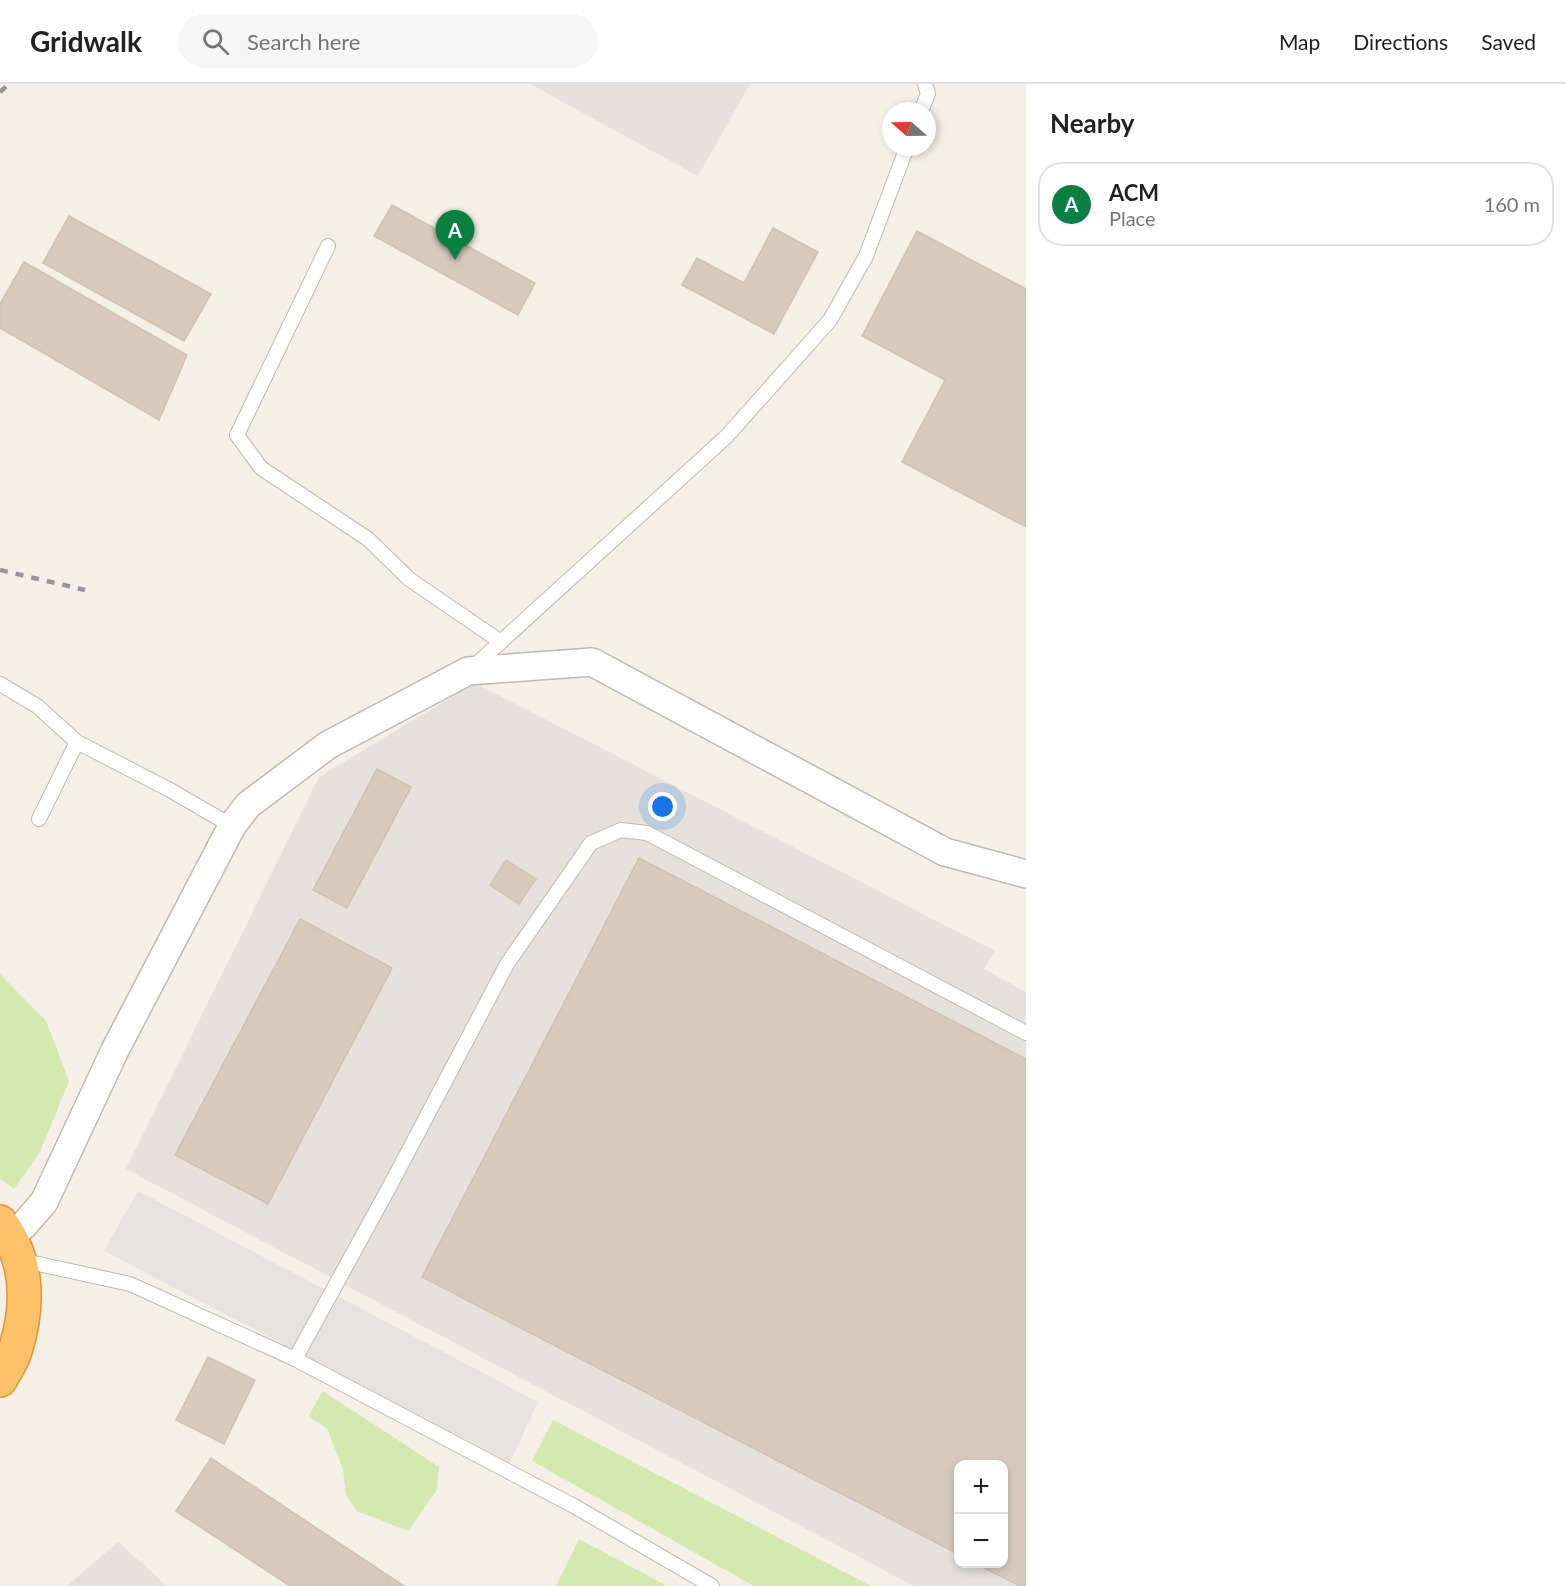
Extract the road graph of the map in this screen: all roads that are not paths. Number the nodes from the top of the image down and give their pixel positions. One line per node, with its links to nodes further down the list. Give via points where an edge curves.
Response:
1 (925, 84): 2 (lane, via 928,94)
2 (925, 102)
3 (905, 156): 5 (lane, via 866,256 830,320 727,436)
4 (328, 246): 5 (lane, via 237,435 261,468 368,539 409,579)
5 (501, 642): 6 (lane)
6 (468, 671): 10 (street, via 328,745 248,805); 11 (street, via 592,662 945,852)
7 (0, 684): 8 (lane, via 37,706)
8 (77, 742): 9 (lane); 10 (lane)
9 (39, 819)
10 (232, 826): 13 (street, via 115,1050 44,1202)
11 (1026, 874)
12 (1026, 1033): 14 (lane, via 647,833 621,830 591,843 507,964)
13 (10, 1239): 14 (lane, via 130,1284); 15 (highway, via 25,1287 24,1315 15,1353)
14 (295, 1359): 16 (lane, via 574,1506)
15 (0, 1380)
16 (712, 1586)

